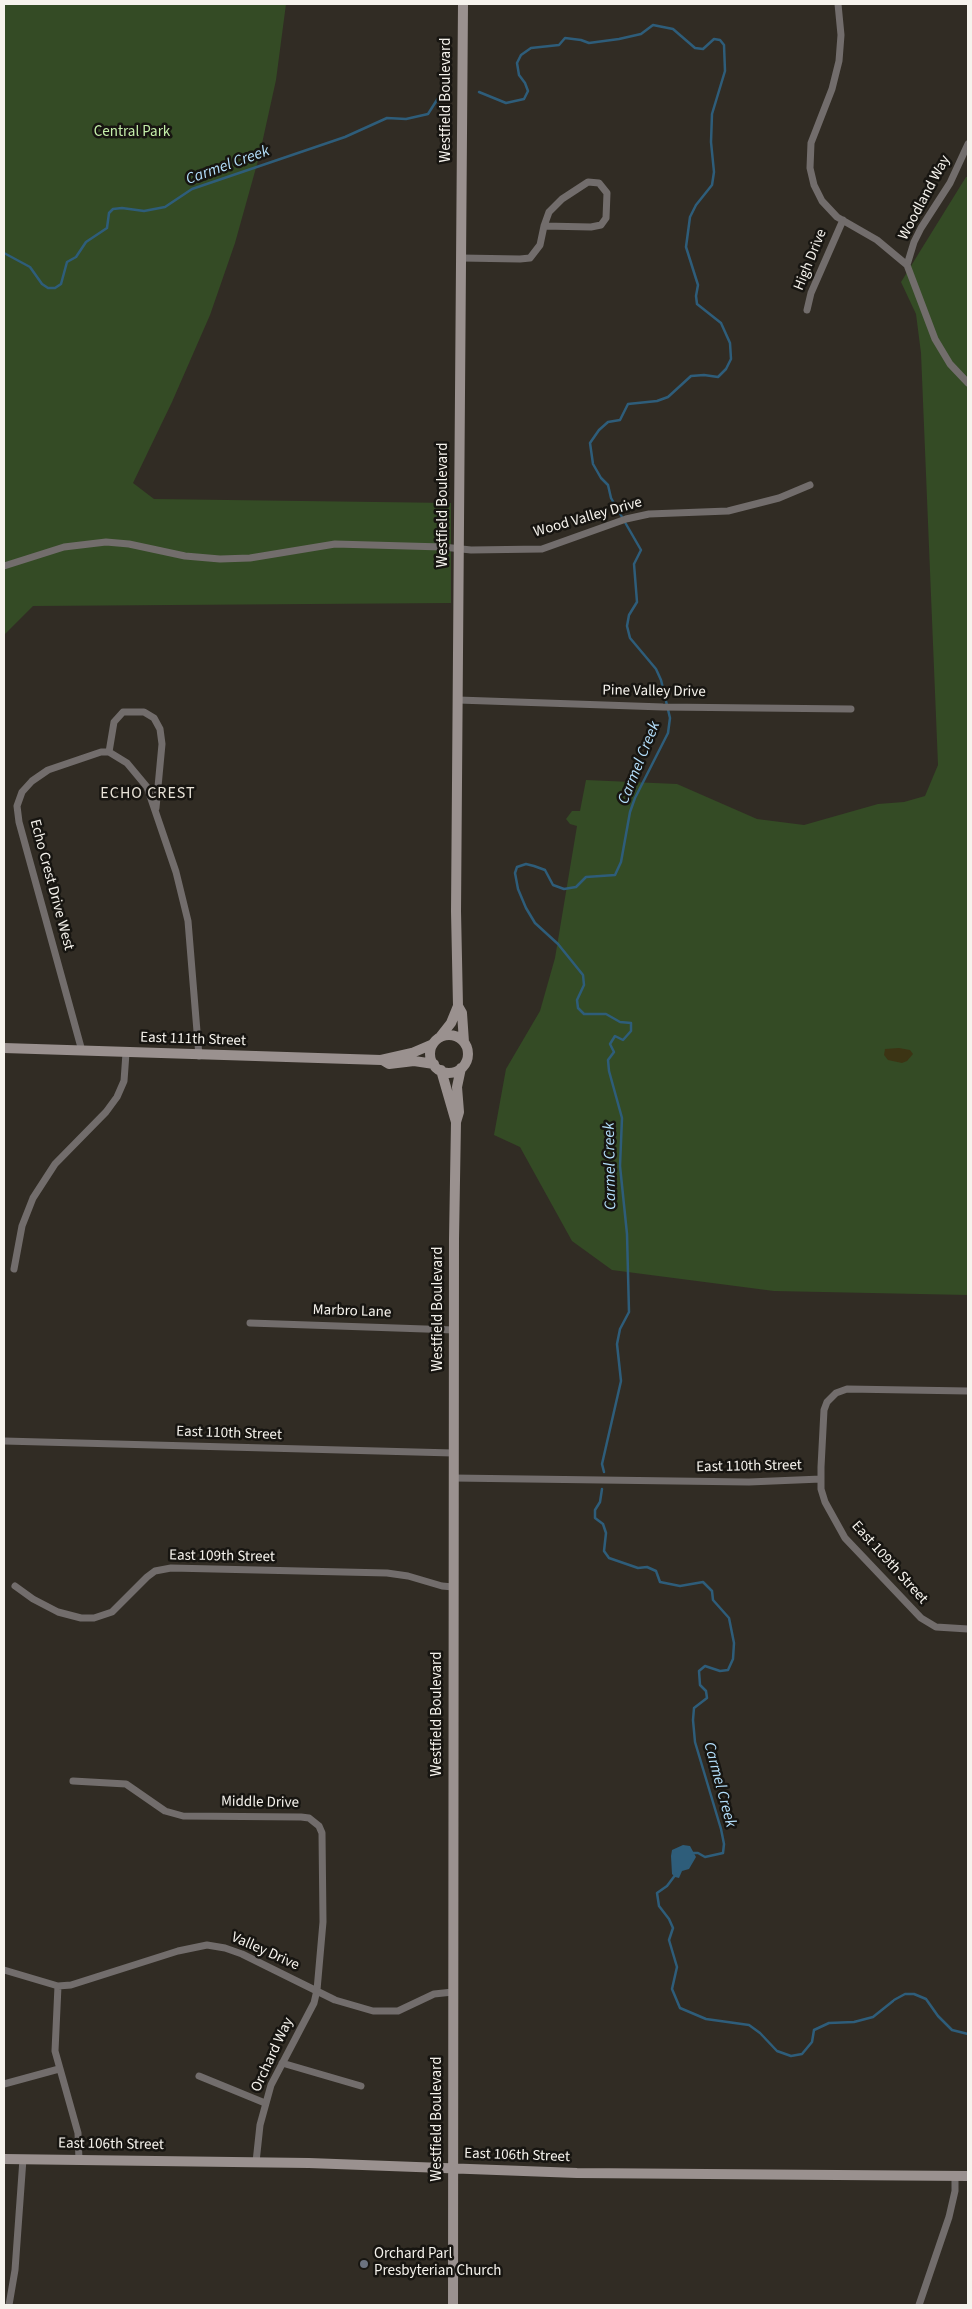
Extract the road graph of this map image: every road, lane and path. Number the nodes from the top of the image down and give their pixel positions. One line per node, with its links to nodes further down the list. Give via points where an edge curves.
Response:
1 (463, 4): 6 (main road, Westfield Boulevard)
2 (838, 4): 4 (street, via 842,35 839,61 811,143 810,155 814,185 822,201)
3 (968, 144): 7 (street, Woodland Way, via 950,183 914,242)
4 (842, 220): 7 (street, via 877,240); 8 (street, High Drive)
5 (544, 226): 5 (street, via 591,228 601,225 606,218 607,193 597,182 581,185 554,207); 6 (street, via 540,246 530,258)
6 (461, 258): 11 (main road, Westfield Boulevard)
7 (907, 265): 9 (street, via 935,339 950,364)
8 (807, 310)
9 (968, 383)
10 (810, 485): 11 (street, Wood Valley Drive, via 784,497 728,511 649,514 622,520 542,549)
11 (459, 548): 12 (street, Wood Valley Drive, via 323,544 220,560 106,542 64,547); 13 (main road, Westfield Boulevard)
12 (4, 566)
13 (458, 700): 14 (street, Pine Valley Drive); 17 (main road, Westfield Boulevard)
14 (850, 709)
15 (108, 752): 16 (street, via 127,763 141,778); 16 (street, via 114,722 122,712 144,712 154,718 162,744); 21 (street, Echo Crest Drive West, via 93,753 48,770 25,787 18,806 18,822)
16 (156, 810): 23 (street, via 185,904)
17 (458, 1006): 18 (main road, Westfield Boulevard, via 451,1023); 19 (main road, Westfield Boulevard, via 462,1013)
18 (436, 1041): 19 (main road, via 453,1035); 24 (main road, East 111th Street, via 412,1053); 25 (main road, via 431,1056)
19 (464, 1042): 26 (main road, via 468,1056)
20 (4, 1048): 21 (main road, East 111th Street)
21 (82, 1051): 22 (main road, East 111th Street)
22 (126, 1053): 23 (main road, East 111th Street); 28 (street, via 124,1081 117,1097 55,1164 33,1198 22,1226)
23 (199, 1056): 24 (main road, East 111th Street)
24 (381, 1060): 25 (main road, East 111th Street, via 389,1064 414,1061)
25 (437, 1067): 26 (main road, via 449,1072); 27 (main road, Westfield Boulevard)
26 (461, 1068): 27 (main road, Westfield Boulevard)
27 (456, 1122): 30 (main road, Westfield Boulevard)
28 (14, 1269)
29 (250, 1323): 30 (street, Marbro Lane)
30 (454, 1330): 33 (main road, Westfield Boulevard)
31 (968, 1392): 35 (street, East 110th Street, via 847,1389 836,1392 824,1410)
32 (4, 1441): 33 (street, East 110th Street)
33 (453, 1453): 34 (main road, Westfield Boulevard)
34 (453, 1478): 35 (street, East 110th Street, via 731,1482); 37 (main road, Westfield Boulevard)
35 (821, 1479): 38 (street, East 109th Street, via 825,1502 845,1538 912,1611 936,1627)
36 (15, 1586): 37 (street, East 109th Street, via 58,1612 81,1618 112,1612 155,1571 171,1568 387,1573)
37 (453, 1587): 43 (main road, Westfield Boulevard)
38 (968, 1629)
39 (72, 1781): 42 (street, Middle Drive, via 126,1784 165,1811 183,1816 301,1817 315,1822 322,1833 323,1914)
40 (4, 1970): 41 (street, Valley Drive)
41 (58, 1986): 42 (street, Valley Drive, via 79,1984 206,1945 242,1954); 45 (street, via 55,2034)
42 (316, 1990): 43 (street, Valley Drive, via 345,2004 390,2012 414,2006 439,1992); 44 (street, Orchard Way, via 314,2003)
43 (453, 1992): 54 (main road, Westfield Boulevard)
44 (282, 2063): 48 (street); 49 (street, Orchard Way)
45 (59, 2069): 47 (street); 52 (street, via 78,2133)
46 (199, 2076): 49 (street)
47 (4, 2084)
48 (361, 2086)
49 (265, 2103): 53 (street, Orchard Way)
50 (4, 2159): 51 (main road, East 106th Street)
51 (24, 2159): 52 (main road, East 106th Street); 57 (street)
52 (79, 2160): 53 (main road, East 106th Street)
53 (256, 2162): 54 (main road, East 106th Street)
54 (453, 2168): 55 (main road, East 106th Street, via 577,2173); 58 (main road, Westfield Boulevard)
55 (955, 2175): 56 (main road, East 106th Street); 59 (street, via 950,2217)
56 (968, 2176)
57 (8, 2305)
58 (453, 2305)
59 (920, 2305)

